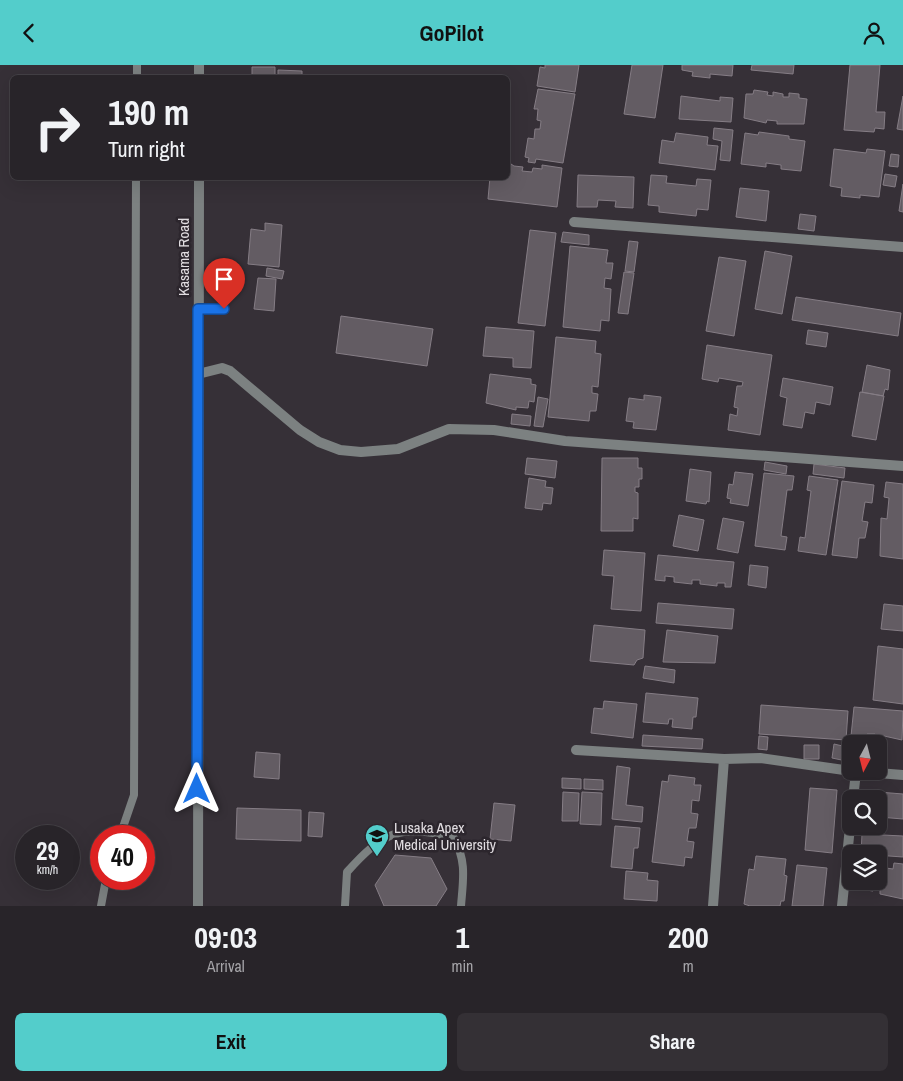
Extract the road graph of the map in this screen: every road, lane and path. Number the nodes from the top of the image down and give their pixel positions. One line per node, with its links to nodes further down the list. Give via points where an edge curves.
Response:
1 (136, 180): 14 (lane, via 134,795)
2 (198, 180): 5 (street, Kasama Road)
3 (574, 222): 4 (street)
4 (903, 247)
5 (198, 309): 6 (lane); 7 (street, Kasama Road)
6 (224, 309)
7 (198, 374): 8 (street, via 222,369 230,371 300,430 340,450 398,449 449,429 494,430 565,441); 18 (street, Kasama Road)
8 (903, 466)
9 (576, 751): 10 (street)
10 (724, 759): 11 (street, via 760,758); 21 (street)
11 (842, 769)
12 (888, 774): 13 (street)
13 (903, 775)
14 (124, 825)
15 (849, 835): 22 (street)
16 (104, 890): 17 (lane)
17 (102, 906)
18 (198, 906)
19 (345, 906): 20 (lane, via 346,872 366,850 393,832 434,833 454,838 462,854)
20 (461, 906)
21 (713, 906)
22 (842, 906)

